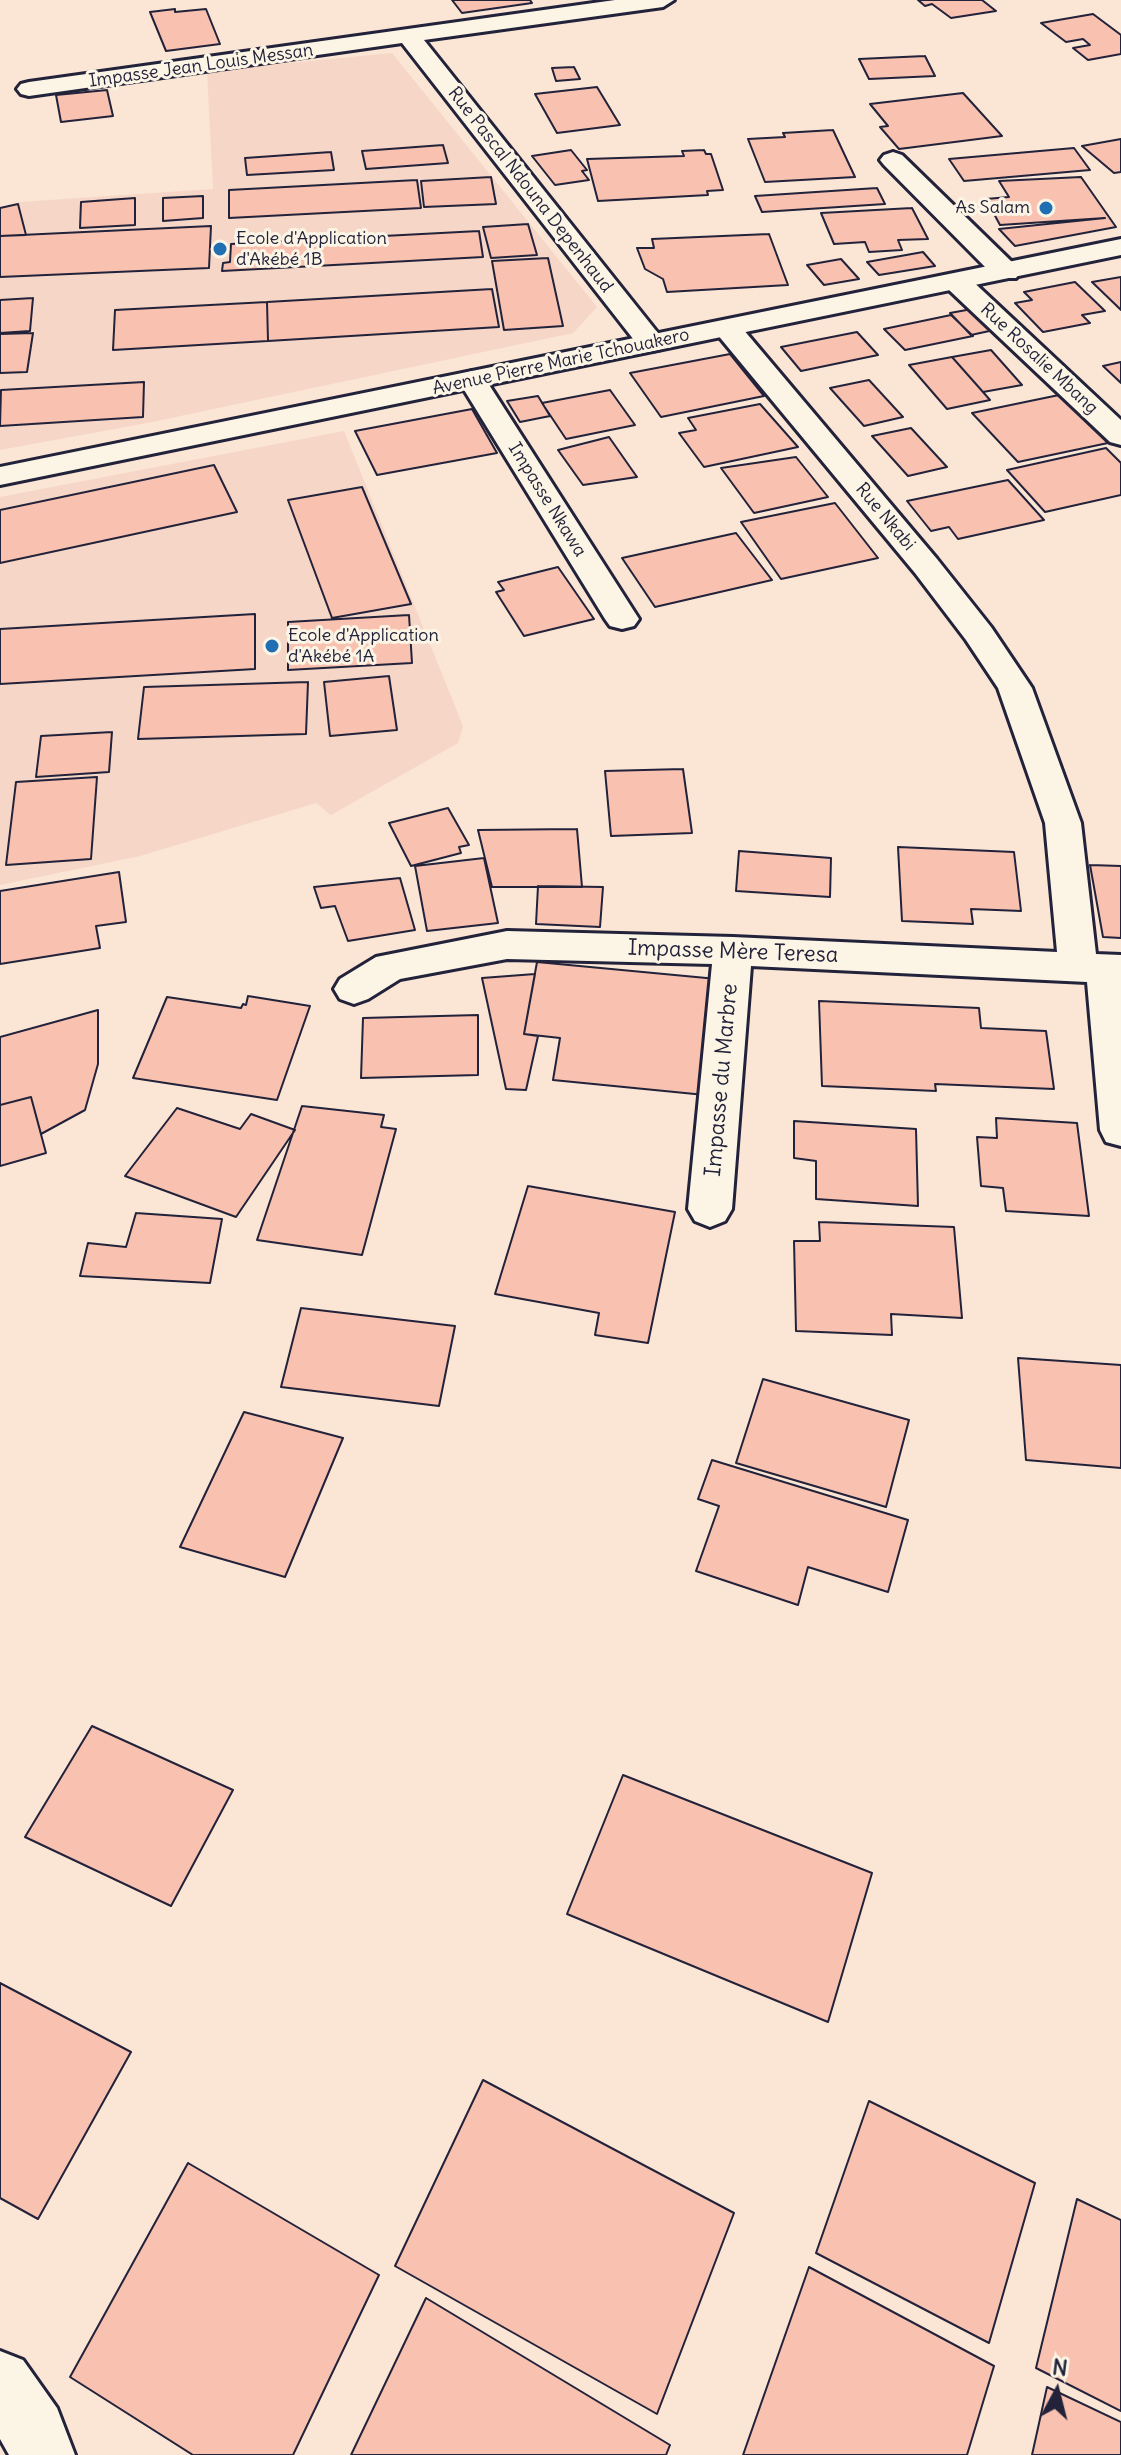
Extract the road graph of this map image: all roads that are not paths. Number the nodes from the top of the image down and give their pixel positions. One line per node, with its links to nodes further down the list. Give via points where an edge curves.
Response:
1 (663, 0): 2 (street, Impasse Jean Louis Messan)
2 (408, 36): 3 (street, Impasse Jean Louis Messan); 9 (street, Rue Pascal Ndouna Depenhaud)
3 (29, 89)
4 (893, 160): 6 (street)
5 (1121, 247): 6 (street, Avenue Pierre Marie Tchouakero)
6 (1006, 272): 7 (street, Avenue Pierre Marie Tchouakero)
7 (957, 282): 8 (street, Avenue Pierre Marie Tchouakero); 11 (street, Rue Rosalie Mbang)
8 (727, 328): 9 (street, Avenue Pierre Marie Tchouakero); 15 (street, Rue Nkabi, via 979,634 1015,688 1063,823)
9 (651, 343): 10 (street, Avenue Pierre Marie Tchouakero)
10 (472, 380): 12 (street, Avenue Pierre Marie Tchouakero); 13 (street, Impasse Nkawa)
11 (1117, 428)
12 (0, 476)
13 (622, 619)
14 (733, 951): 15 (street, Impasse Mère Teresa); 16 (street, Impasse Mère Teresa, via 507,945 390,967); 18 (street, Impasse du Marbre)
15 (1101, 968): 17 (street)
16 (354, 989)
17 (1121, 1130)
18 (710, 1209)
19 (0, 2383): 20 (street, via 34,2431)
20 (42, 2455)

